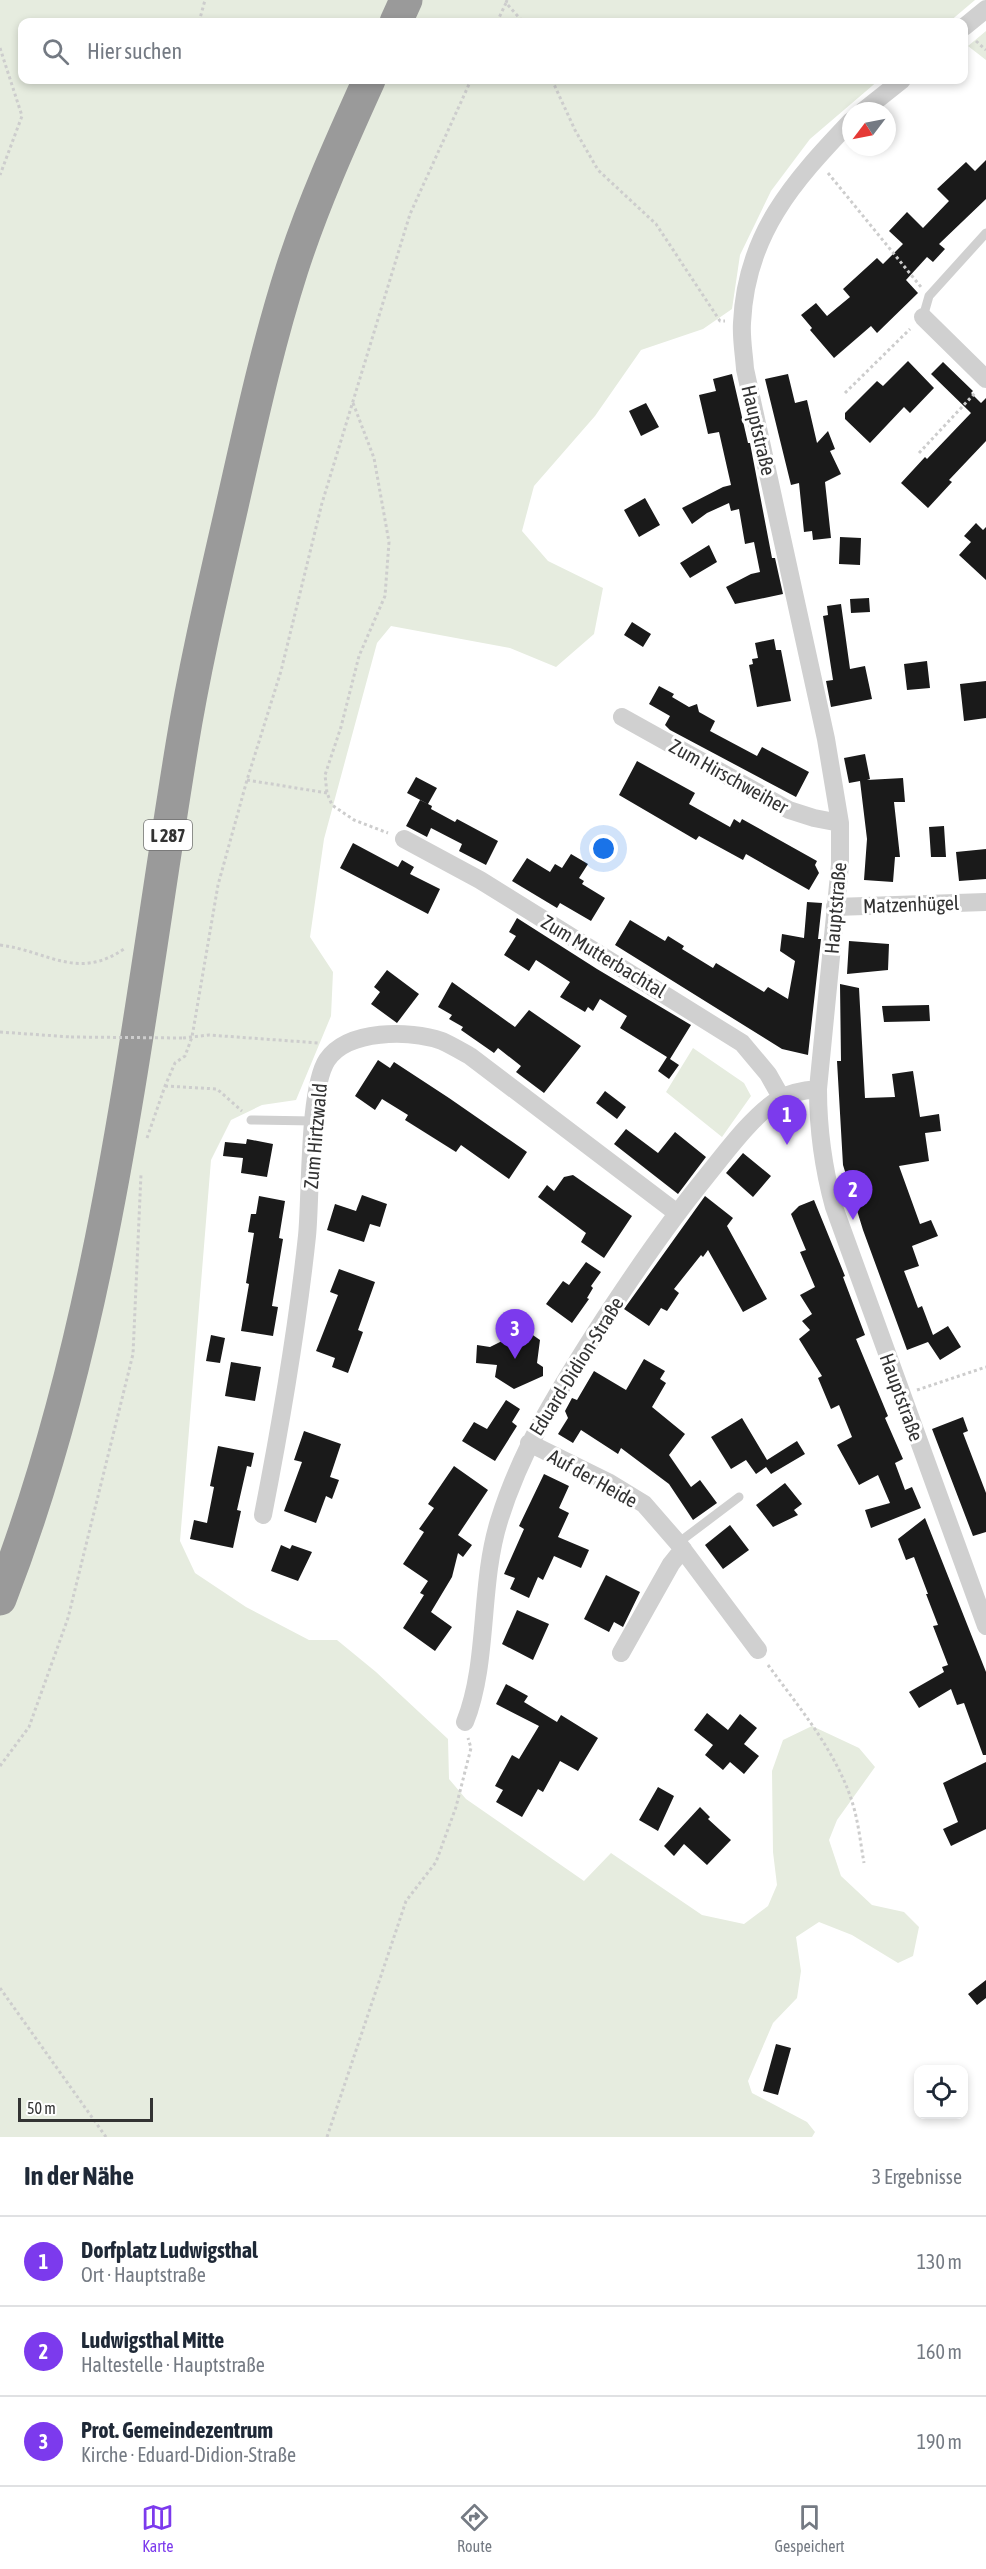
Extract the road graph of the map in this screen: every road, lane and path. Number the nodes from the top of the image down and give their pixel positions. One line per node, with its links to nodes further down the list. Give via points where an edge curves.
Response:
1 (205, 0): 5 (path)
2 (406, 0): 6 (highway)
3 (507, 2): 7 (path); 8 (path)
4 (986, 9): 9 (street)
5 (200, 18)
6 (398, 18)
7 (499, 18)
8 (520, 18)
9 (968, 23)
10 (0, 48): 18 (path, via 22,116)
11 (367, 84): 53 (highway, L 287, via 334,157 292,269 257,396 183,741 131,1075 95,1273 38,1493)
12 (469, 84): 25 (path, via 410,214)
13 (554, 84): 22 (path, via 598,170 656,224 720,321)
14 (897, 84): 15 (street)
15 (874, 102)
16 (842, 131): 22 (street, Hauptstraße, via 795,182 756,249 746,285)
17 (828, 173): 20 (path)
18 (0, 175)
19 (986, 233): 20 (lane)
20 (929, 296): 21 (lane)
21 (923, 317): 23 (street); 24 (path)
22 (742, 322): 30 (street, Hauptstraße, via 745,369 826,739)
23 (982, 384): 26 (path)
24 (845, 393)
25 (353, 403): 28 (path); 29 (path, via 374,458 388,542 385,596 359,656 325,775)
26 (919, 453)
27 (622, 717): 30 (street, Zum Hirschweiher, via 789,810)
28 (247, 780): 29 (path); 37 (path, via 218,885)
29 (327, 793): 31 (path, via 332,805 354,820)
30 (840, 823): 33 (street, Hauptstraße)
31 (404, 839): 41 (street, Zum Mutterbachtal, via 480,880 742,1043)
32 (986, 902): 33 (street, Matzenhügel)
33 (835, 907): 40 (street, Hauptstraße)
34 (0, 945): 35 (path, via 52,961 81,965 101,961)
35 (130, 945)
36 (0, 1032): 37 (path, bridge, via 71,1037)
37 (192, 1037): 38 (path, via 209,1035); 39 (path, via 185,1056 176,1064)
38 (339, 1047): 43 (street, Zum Hirtzwald, via 321,1072); 46 (street, via 364,1036 408,1034 442,1041 470,1056)
39 (165, 1086): 42 (path, via 217,1089); 44 (path)
40 (819, 1089): 41 (street, Eduard-Didion-Straße); 48 (street, Hauptstraße, via 823,1164 834,1207)
41 (781, 1097): 46 (street, Eduard-Didion-Straße, via 724,1154)
42 (251, 1120): 43 (lane)
43 (314, 1122): 51 (street, Zum Hirtzwald, via 297,1314)
44 (146, 1141)
45 (142, 1163): 58 (path, via 132,1354 68,1618 29,1727)
46 (677, 1213): 49 (street, Eduard-Didion-Straße, via 610,1310)
47 (986, 1367): 48 (path)
48 (902, 1396): 54 (street, Hauptstraße)
49 (529, 1443): 52 (street, Auf der Heide, via 644,1504); 57 (street, Eduard-Didion-Straße, via 498,1525 488,1574 474,1700)
50 (739, 1497): 52 (lane)
51 (263, 1515)
52 (681, 1546): 55 (street, Auf der Heide); 56 (street)
53 (0, 1599)
54 (986, 1626)
55 (758, 1650): 59 (path, via 820,1737 842,1778 855,1811)
56 (621, 1653)
57 (465, 1722): 62 (path, via 471,1748 456,1807 436,1862 406,1901)
58 (0, 1766)
59 (864, 1863)
60 (0, 1988): 61 (path)
61 (106, 2137)
62 (327, 2137)

